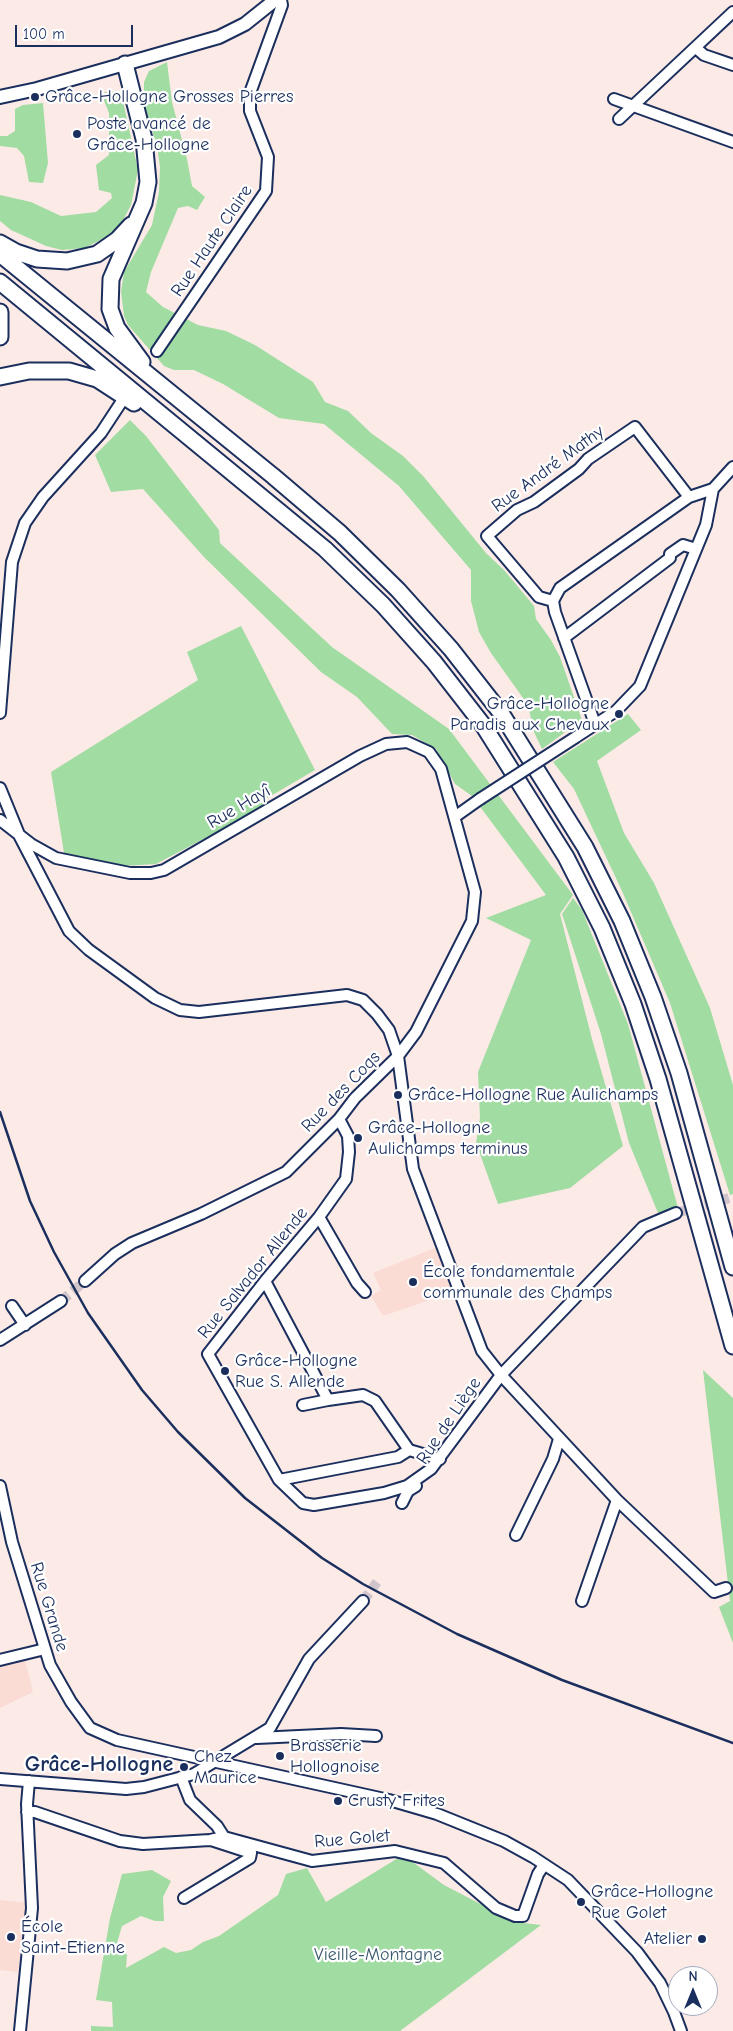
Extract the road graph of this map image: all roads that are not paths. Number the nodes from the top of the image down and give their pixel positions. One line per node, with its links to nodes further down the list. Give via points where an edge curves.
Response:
1 (275, 0): 5 (main road, via 230,33)
2 (281, 0): 18 (street, Rue Haute Claire, via 282,5 250,93 250,111 268,157 266,192)
3 (733, 12): 4 (street)
4 (696, 48): 6 (street, via 704,55); 9 (street)
5 (126, 64): 7 (main road, via 37,90); 12 (highway, via 148,168 146,193)
6 (733, 65)
7 (0, 97)
8 (614, 99): 9 (street)
9 (634, 105): 10 (street); 11 (street)
10 (619, 119)
11 (733, 142)
12 (136, 220): 13 (highway, via 97,254 67,261 37,259); 19 (highway, via 112,279 110,308 117,328)
13 (0, 243)
14 (0, 254): 19 (highway)
15 (0, 282): 22 (highway)
16 (0, 312): 17 (highway)
17 (0, 337)
18 (157, 351)
19 (148, 375): 39 (highway, via 340,533 398,590 501,713 585,847 622,921 679,1073)
20 (0, 378): 22 (highway, via 42,370 85,374 141,407)
21 (122, 401): 29 (street, via 101,433 43,497 25,523 12,562)
22 (163, 414): 47 (highway, via 325,549 383,605 471,709 527,792 566,857 602,928 633,1004 658,1079)
23 (733, 467): 24 (street)
24 (713, 489): 25 (street); 26 (street, via 706,524)
25 (689, 497): 27 (street, via 560,588); 27 (street, Rue André Mathy, via 635,428 588,459 534,502 517,510 487,536 540,596)
26 (696, 549): 28 (street, via 683,544 670,554 670,558); 30 (street, via 640,686 616,711)
27 (553, 601): 28 (street)
28 (564, 638): 30 (street)
29 (0, 713)
30 (596, 724): 32 (street, bridge)
31 (0, 788): 34 (street)
32 (456, 816): 34 (street, Rue Hayî, via 441,769 428,752 407,742 386,744 360,756 164,870 130,873 56,858); 35 (street, Rue des Coqs, via 475,892 472,921 416,1032)
33 (0, 820): 34 (street, Rue Hayî)
34 (20, 837): 35 (street, via 69,931 89,950 155,998 180,1010 199,1012 347,996 363,1000 377,1014 389,1030)
35 (398, 1056): 36 (street, Rue des Coqs, via 355,1098); 48 (street, via 413,1169 482,1351)
36 (339, 1119): 38 (street, Rue Salvador Allende, via 348,1136 350,1152 346,1180); 40 (street, Rue des Coqs, via 286,1172 201,1214 132,1243)
37 (676, 1213): 48 (street, Rue de Liège, via 643,1227)
38 (319, 1217): 41 (street, Rue Salvador Allende); 42 (street, via 356,1282)
39 (733, 1267)
40 (85, 1281)
41 (265, 1281): 49 (street); 55 (street, Rue Salvador Allende, via 208,1354)
42 (366, 1292)
43 (61, 1301): 45 (street)
44 (12, 1306): 45 (street)
45 (25, 1325): 46 (street)
46 (0, 1340)
47 (733, 1346)
48 (501, 1375): 51 (street); 53 (street, Rue de Liège)
49 (328, 1400): 50 (street); 52 (street, via 363,1395 375,1401)
50 (303, 1405)
51 (559, 1439): 57 (street); 60 (street, via 553,1459)
52 (409, 1450): 53 (street); 55 (street, via 398,1457)
53 (440, 1459): 54 (street, Rue de Liège)
54 (432, 1469): 55 (street, Rue Salvador Allende, via 407,1486 314,1506 303,1503); 58 (street, Rue de Liège, via 431,1478 408,1491)
55 (279, 1480)
56 (0, 1486): 59 (street, Rue Grande)
57 (617, 1500): 61 (street, via 714,1592); 63 (street)
58 (402, 1502)
59 (4, 1529): 64 (street, Rue Grande)
60 (516, 1535)
61 (726, 1588)
62 (363, 1601): 67 (street, via 309,1659 270,1728)
63 (582, 1601)
64 (45, 1648): 65 (street); 68 (street, Rue Grande, via 50,1665 90,1728 117,1740)
65 (0, 1660)
66 (376, 1736): 67 (street, via 341,1734)
67 (255, 1738): 68 (street)
68 (213, 1762): 69 (street); 75 (street, via 438,1814 504,1841)
69 (181, 1778): 71 (street, via 144,1788 126,1789); 73 (street, via 190,1800 218,1826)
70 (0, 1779): 71 (street)
71 (29, 1781): 72 (street)
72 (28, 1812): 74 (street, Rue Golet, via 120,1841 143,1844); 77 (street, via 32,1908)
73 (224, 1837): 74 (street, Rue Golet); 75 (street, Rue Golet, via 312,1861 395,1850 444,1863 496,1908 515,1916 523,1916)
74 (210, 1840): 76 (street, via 251,1853 250,1858)
75 (544, 1865): 78 (street, via 568,1880 637,1952 660,1983)
76 (184, 1898)
77 (20, 2031)
78 (681, 2031)

